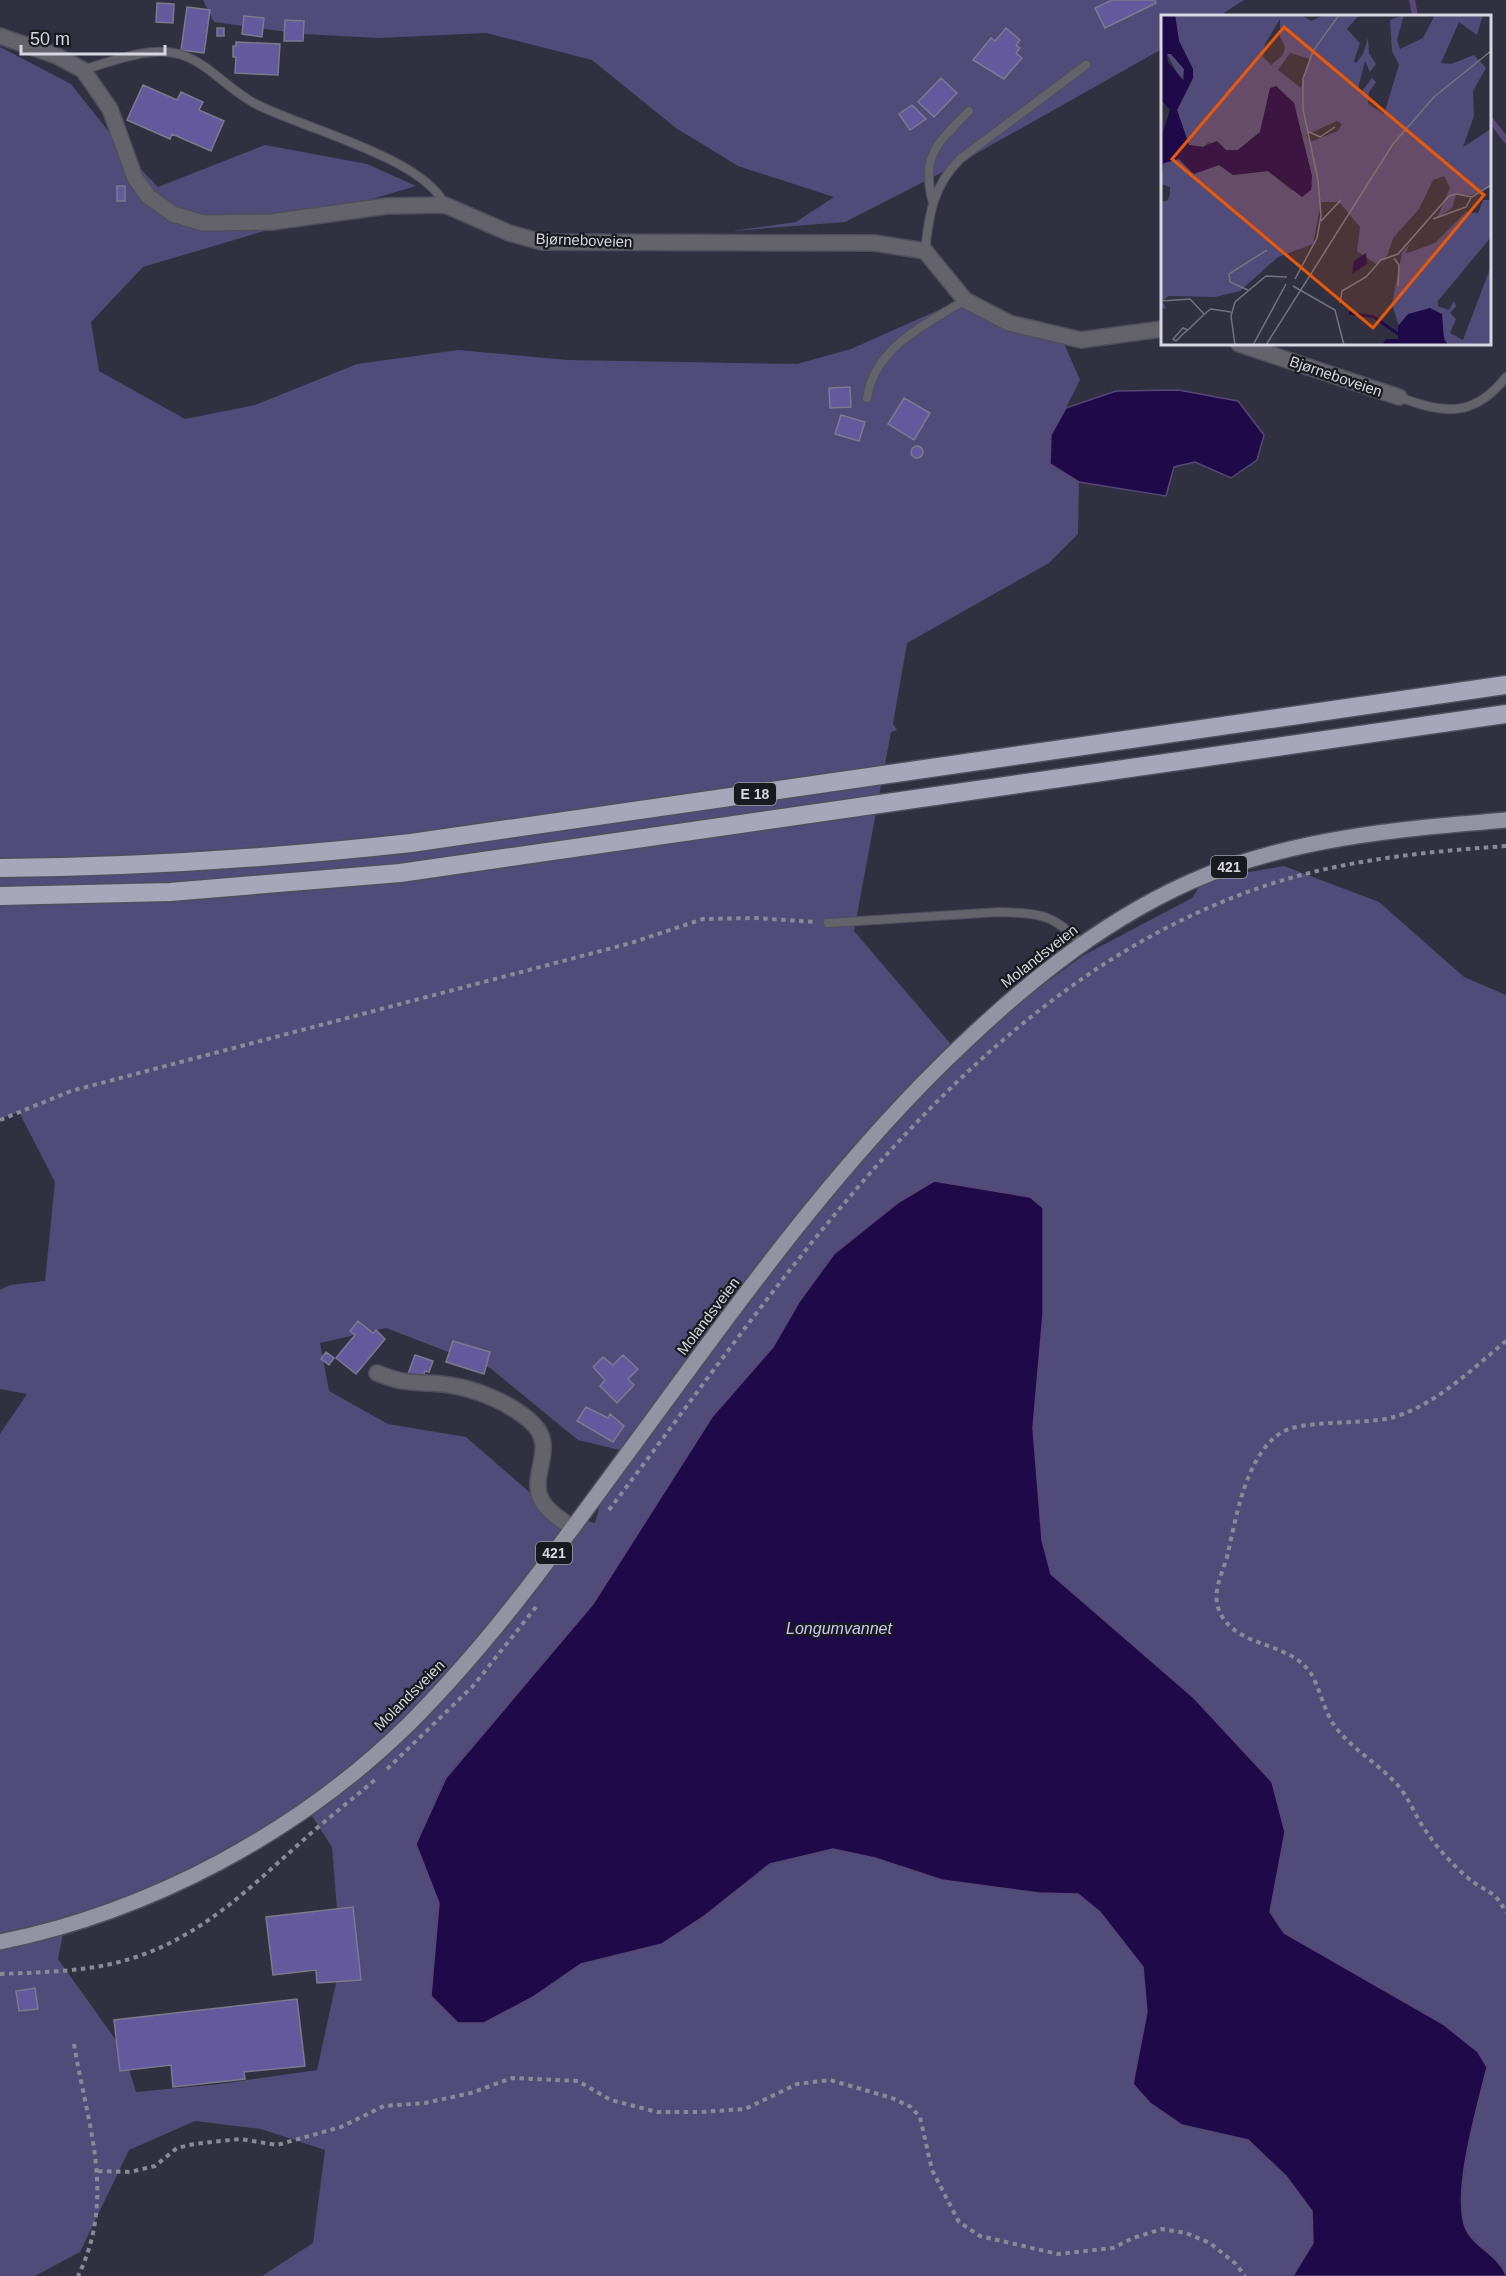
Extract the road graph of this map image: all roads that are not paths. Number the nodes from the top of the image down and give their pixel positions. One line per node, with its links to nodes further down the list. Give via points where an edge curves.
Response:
1 (0, 36): 3 (street, Bjørneboveien, via 57,56)
2 (1086, 65): 5 (lane, via 960,159 944,175)
3 (83, 70): 6 (lane, via 157,52 181,55 253,102 388,158 412,172); 6 (street, Bjørneboveien, via 110,109 135,178 148,196 173,214 203,223 271,222 387,206)
4 (969, 111): 5 (lane, via 934,147 927,182)
5 (933, 203): 7 (lane)
6 (445, 205): 7 (street, Bjørneboveien, via 509,234 542,242 874,243)
7 (925, 251): 8 (street)
8 (965, 300): 9 (street, via 1009,323 1081,340); 13 (lane, via 926,322 894,347 875,372)
9 (1161, 329)
10 (1242, 345): 12 (street, Bjørneboveien)
11 (1506, 377): 12 (lane, via 1491,394 1467,408 1435,409)
12 (1399, 397)
13 (867, 398)
14 (1506, 685): 17 (highway, E 18, via 411,843 229,860)
15 (1506, 714): 18 (highway, E 18, via 400,873 170,892)
16 (1506, 820): 20 (main road, Molandsveien / 421, via 1352,836 1260,857 1182,886)
17 (0, 868)
18 (0, 897)
19 (828, 923): 20 (lane, via 999,912 1060,922)
20 (1082, 944): 22 (main road, Molandsveien / 421, via 992,1016 902,1104 858,1154 725,1323)
21 (377, 1373): 22 (street, via 403,1382 448,1384 474,1391 530,1420 545,1443 540,1498)
22 (573, 1528): 23 (main road, Molandsveien / 421, via 444,1688 328,1792 238,1851 154,1893 87,1918)
23 (0, 1942)

